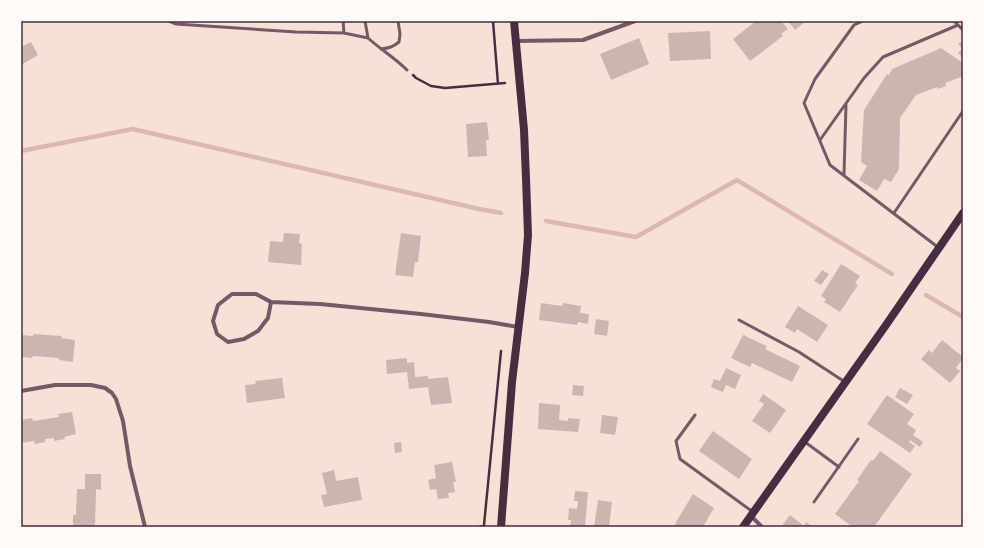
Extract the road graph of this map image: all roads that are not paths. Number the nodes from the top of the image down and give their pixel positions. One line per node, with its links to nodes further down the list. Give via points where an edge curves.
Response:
1 (169, 21): 9 (lane, via 176,24)
2 (343, 21): 12 (lane)
3 (365, 21): 13 (lane)
4 (398, 21): 15 (lane, via 399,42 393,47)
5 (514, 21): 14 (main road)
6 (635, 21): 14 (street, via 583,40)
7 (863, 21): 19 (lane, via 854,24 815,79 804,103)
8 (954, 21): 10 (lane)
9 (190, 23): 12 (lane, via 262,30)
10 (958, 25): 11 (lane); 17 (lane, via 883,57)
11 (963, 30)
12 (344, 33): 13 (lane)
13 (368, 38): 15 (lane)
14 (516, 41): 26 (main road, via 528,214 525,273)
15 (381, 49): 16 (lane)
16 (407, 70)
17 (846, 104): 19 (lane); 20 (lane)
18 (963, 111): 21 (lane)
19 (820, 140): 20 (lane, via 830,165)
20 (844, 175): 21 (lane)
21 (894, 213): 23 (lane)
22 (963, 213): 23 (main road)
23 (939, 248): 27 (main road)
24 (271, 302): 24 (street, via 256,294 232,294 218,305 213,321 217,334 228,342 244,339 258,331 268,318); 26 (street, via 414,313)
25 (739, 320): 27 (lane, via 799,352)
26 (518, 327): 36 (main road)
27 (846, 382): 31 (main road)
28 (21, 391): 35 (street, via 55,385 91,385 105,388 112,393 122,420)
29 (694, 415): 34 (lane, via 676,440 680,459)
30 (858, 439): 32 (lane)
31 (804, 441): 32 (lane); 34 (main road)
32 (839, 467): 33 (lane)
33 (814, 502)
34 (752, 514): 37 (main road); 38 (street)
35 (145, 527)
36 (501, 527)
37 (743, 527)
38 (762, 527)

